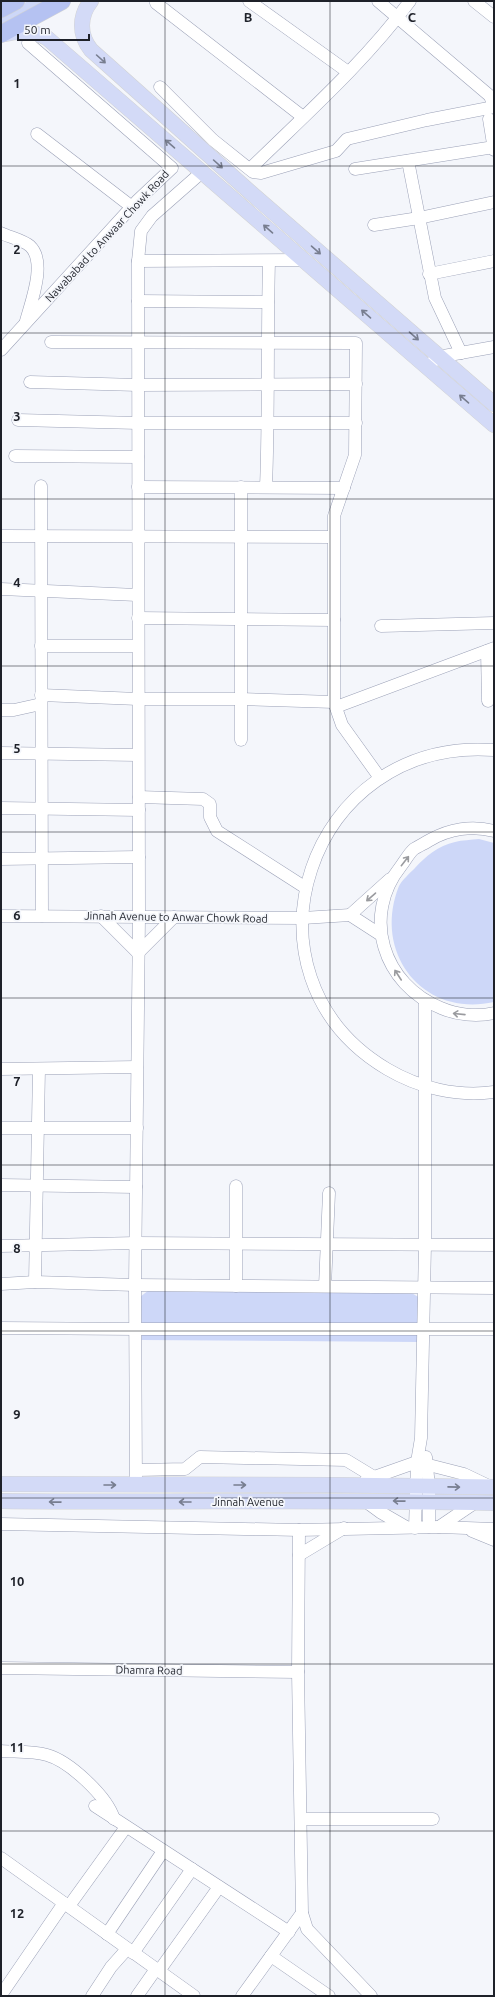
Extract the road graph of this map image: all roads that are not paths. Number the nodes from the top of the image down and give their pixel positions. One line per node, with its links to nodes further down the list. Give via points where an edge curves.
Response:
1 (16, 1): 9 (highway)
2 (62, 1): 12 (highway)
3 (91, 1): 25 (main road, one-way to 25, via 84,12 84,42)
4 (249, 1): 14 (street)
5 (378, 1): 10 (street)
6 (410, 1): 10 (street)
7 (474, 1): 11 (street)
8 (156, 2): 17 (street)
9 (1, 9)
10 (398, 17): 14 (street); 16 (street)
11 (494, 17)
12 (1, 34): 24 (main road, one-way to 12, via 47,38 22,30)
13 (28, 43): 28 (street, Nawababad to Anwaar Chowk Road, via 172,168)
14 (348, 72): 17 (street)
15 (160, 87): 22 (street, via 213,140)
16 (493, 101): 22 (street, via 347,139 336,151 261,173)
17 (303, 117): 22 (street)
18 (489, 119): 20 (street)
19 (38, 134): 28 (street)
20 (494, 148): 21 (street)
21 (408, 161): 23 (street); 29 (street)
22 (250, 169)
23 (355, 169)
24 (202, 172): 27 (main road); 33 (street, via 152,216 141,231)
25 (250, 192): 27 (main road); 46 (main road, one-way to 46)
26 (494, 202): 29 (street)
27 (240, 206): 32 (main road, one-way to 27)
28 (132, 207): 39 (street, Nawababad to Anwaar Chowk Road)
29 (418, 218): 30 (street); 36 (street)
30 (374, 225)
31 (1, 233): 39 (street, via 29,244 39,270)
32 (303, 260): 34 (street); 46 (main road, one-way to 32)
33 (138, 261): 34 (street); 37 (street)
34 (269, 261): 38 (street)
35 (494, 261): 36 (street)
36 (429, 274): 45 (street, via 435,298)
37 (138, 301): 38 (street); 41 (street)
38 (268, 302): 42 (street)
39 (26, 322): 44 (street, Nawababad to Anwaar Chowk Road)
40 (51, 342): 41 (street)
41 (138, 342): 42 (street); 50 (street)
42 (268, 343): 48 (street); 49 (street, via 356,343)
43 (494, 347): 45 (street)
44 (1, 350)
45 (461, 353): 46 (street)
46 (433, 362): 51 (main road); 56 (main road, one-way to 46)
47 (30, 382): 50 (street)
48 (266, 384): 49 (street); 50 (street); 53 (street)
49 (356, 384): 54 (street)
50 (138, 385): 55 (street)
51 (494, 404)
52 (18, 420): 55 (street)
53 (268, 422): 54 (street); 55 (street); 61 (street)
54 (356, 422): 63 (street, via 355,455)
55 (138, 423): 58 (street)
56 (494, 425)
57 (15, 456): 58 (street)
58 (138, 457): 62 (street)
59 (41, 486): 65 (street)
60 (242, 487): 61 (street); 62 (street); 67 (street)
61 (266, 487): 63 (street)
62 (138, 488): 66 (street)
63 (344, 488): 68 (street, via 334,516)
64 (1, 536): 65 (street)
65 (41, 536): 66 (street); 70 (street)
66 (138, 536): 67 (street); 71 (street)
67 (241, 536): 68 (street); 73 (street)
68 (333, 537): 74 (street)
69 (1, 589): 70 (street)
70 (42, 591): 71 (street); 77 (street)
71 (137, 595): 72 (street)
72 (138, 618): 73 (street); 78 (street)
73 (242, 618): 74 (street); 81 (street)
74 (334, 620): 84 (street)
75 (494, 623): 76 (street)
76 (381, 626)
77 (41, 646): 78 (street); 82 (street)
78 (138, 646): 80 (street)
79 (490, 649): 83 (street); 84 (street)
80 (138, 699): 81 (street); 82 (street); 90 (street)
81 (241, 699): 84 (street); 86 (street)
82 (41, 700): 85 (street, via 14,710); 89 (street)
83 (488, 701)
84 (335, 705): 91 (street, via 342,725)
85 (1, 710)
86 (241, 740)
87 (494, 750): 91 (street, via 451,750 426,756 402,765)
88 (1, 753): 89 (street)
89 (41, 754): 90 (street); 94 (street)
90 (138, 755): 92 (street)
91 (380, 778): 101 (street, via 362,791 332,826 317,852)
92 (138, 797): 95 (street); 101 (street, via 204,799 210,804 210,817 217,831)
93 (1, 808): 94 (street)
94 (41, 808): 95 (street); 98 (street)
95 (138, 810): 97 (street)
96 (494, 831): 100 (street, one-way to 96, via 413,850 445,832 481,827)
97 (139, 857): 98 (street); 106 (street)
98 (42, 858): 99 (street); 104 (street)
99 (1, 859)
100 (391, 878): 102 (street, one-way to 102); 109 (street, via 382,906)
101 (306, 888): 108 (street)
102 (350, 915): 108 (street, Jinnah Avenue to Anwar Chowk Road); 109 (street)
103 (1, 916): 104 (street, Jinnah Avenue to Anwar Chowk Road)
104 (42, 916): 105 (street, Jinnah Avenue to Anwar Chowk Road)
105 (101, 916): 106 (street, Jinnah Avenue to Anwar Chowk Road); 110 (street)
106 (139, 917): 107 (street, Jinnah Avenue to Anwar Chowk Road); 110 (street)
107 (174, 917): 108 (street, Jinnah Avenue to Anwar Chowk Road); 110 (street)
108 (302, 918): 116 (street, via 304,946 310,973 335,1023 353,1044 374,1062 398,1076)
109 (381, 935): 111 (street, one-way to 109, via 404,984 396,973 389,961)
110 (138, 953): 113 (street)
111 (425, 1002): 112 (street, one-way to 111, via 484,1015 453,1014); 116 (street)
112 (494, 1012)
113 (137, 1068): 115 (street); 119 (street)
114 (1, 1069): 115 (street)
115 (39, 1069): 120 (street)
116 (424, 1086): 117 (street, via 452,1092); 130 (street)
117 (494, 1092)
118 (1, 1128): 120 (street)
119 (137, 1128): 120 (street); 124 (street)
120 (38, 1129): 122 (street)
121 (1, 1185): 122 (street)
122 (37, 1185): 124 (street); 129 (street)
123 (236, 1186): 127 (street)
124 (136, 1187): 126 (street)
125 (329, 1192): 128 (street)
126 (136, 1243): 127 (street); 129 (street); 135 (street)
127 (236, 1244): 128 (street); 136 (street)
128 (327, 1244): 130 (street); 137 (street)
129 (36, 1245): 132 (street); 133 (street)
130 (425, 1245): 131 (street); 138 (street)
131 (494, 1245)
132 (1, 1246)
133 (35, 1282): 134 (street); 135 (street)
134 (1, 1284)
135 (135, 1285): 136 (street); 142 (street)
136 (236, 1286): 137 (street)
137 (325, 1286): 138 (street)
138 (423, 1287): 139 (street); 141 (street)
139 (494, 1288)
140 (1, 1328): 142 (street)
141 (423, 1328): 142 (street); 143 (street); 144 (street)
142 (136, 1329): 145 (street)
143 (494, 1329)
144 (422, 1463): 146 (street); 150 (street); 151 (street, via 464,1474)
145 (137, 1470): 146 (street, via 185,1469 200,1457 346,1460); 148 (street)
146 (374, 1477): 149 (street)
147 (1, 1484): 148 (main road, Jinnah Avenue, one-way to 148)
148 (136, 1485): 149 (main road, Jinnah Avenue, one-way to 149)
149 (356, 1485): 150 (main road, Jinnah Avenue)
150 (423, 1486): 151 (main road, Jinnah Avenue, one-way to 151); 154 (street)
151 (493, 1488)
152 (1, 1501): 153 (main road, Jinnah Avenue, one-way to 152)
153 (365, 1501): 154 (main road, Jinnah Avenue, one-way to 153); 160 (street)
154 (423, 1502): 155 (main road, Jinnah Avenue); 158 (street); 160 (street)
155 (476, 1502): 156 (main road, Jinnah Avenue); 158 (street)
156 (494, 1503)
157 (1, 1524): 163 (street)
158 (434, 1527): 160 (street); 161 (street)
159 (345, 1528): 160 (street); 163 (street); 165 (street)
160 (411, 1528)
161 (467, 1529): 162 (street); 164 (street)
162 (494, 1529)
163 (299, 1530): 165 (street)
164 (494, 1540)
165 (299, 1555): 167 (street)
166 (1, 1668): 167 (street, Dhamra Road)
167 (298, 1672): 171 (street)
168 (1, 1751): 170 (street, via 45,1754 55,1758 102,1796)
169 (95, 1806): 170 (street)
170 (114, 1819): 173 (street)
171 (301, 1819): 172 (street); 179 (street)
172 (433, 1819)
173 (126, 1827): 174 (street); 178 (street)
174 (163, 1851): 176 (street); 181 (street)
175 (1, 1858): 178 (street)
176 (192, 1869): 177 (street); 182 (street)
177 (219, 1887): 180 (street); 184 (street)
178 (66, 1905): 181 (street); 185 (street)
179 (302, 1913): 180 (street); 191 (street, via 307,1929)
180 (289, 1932): 183 (street)
181 (107, 1934): 182 (street)
182 (130, 1951): 184 (street); 187 (street, via 111,1967)
183 (271, 1956): 186 (street); 190 (street)
184 (158, 1970): 188 (street); 189 (street)
185 (1, 1995)
186 (325, 1995)
187 (92, 1996)
188 (137, 1996)
189 (194, 1996)
190 (242, 1996)
191 (371, 1996)

